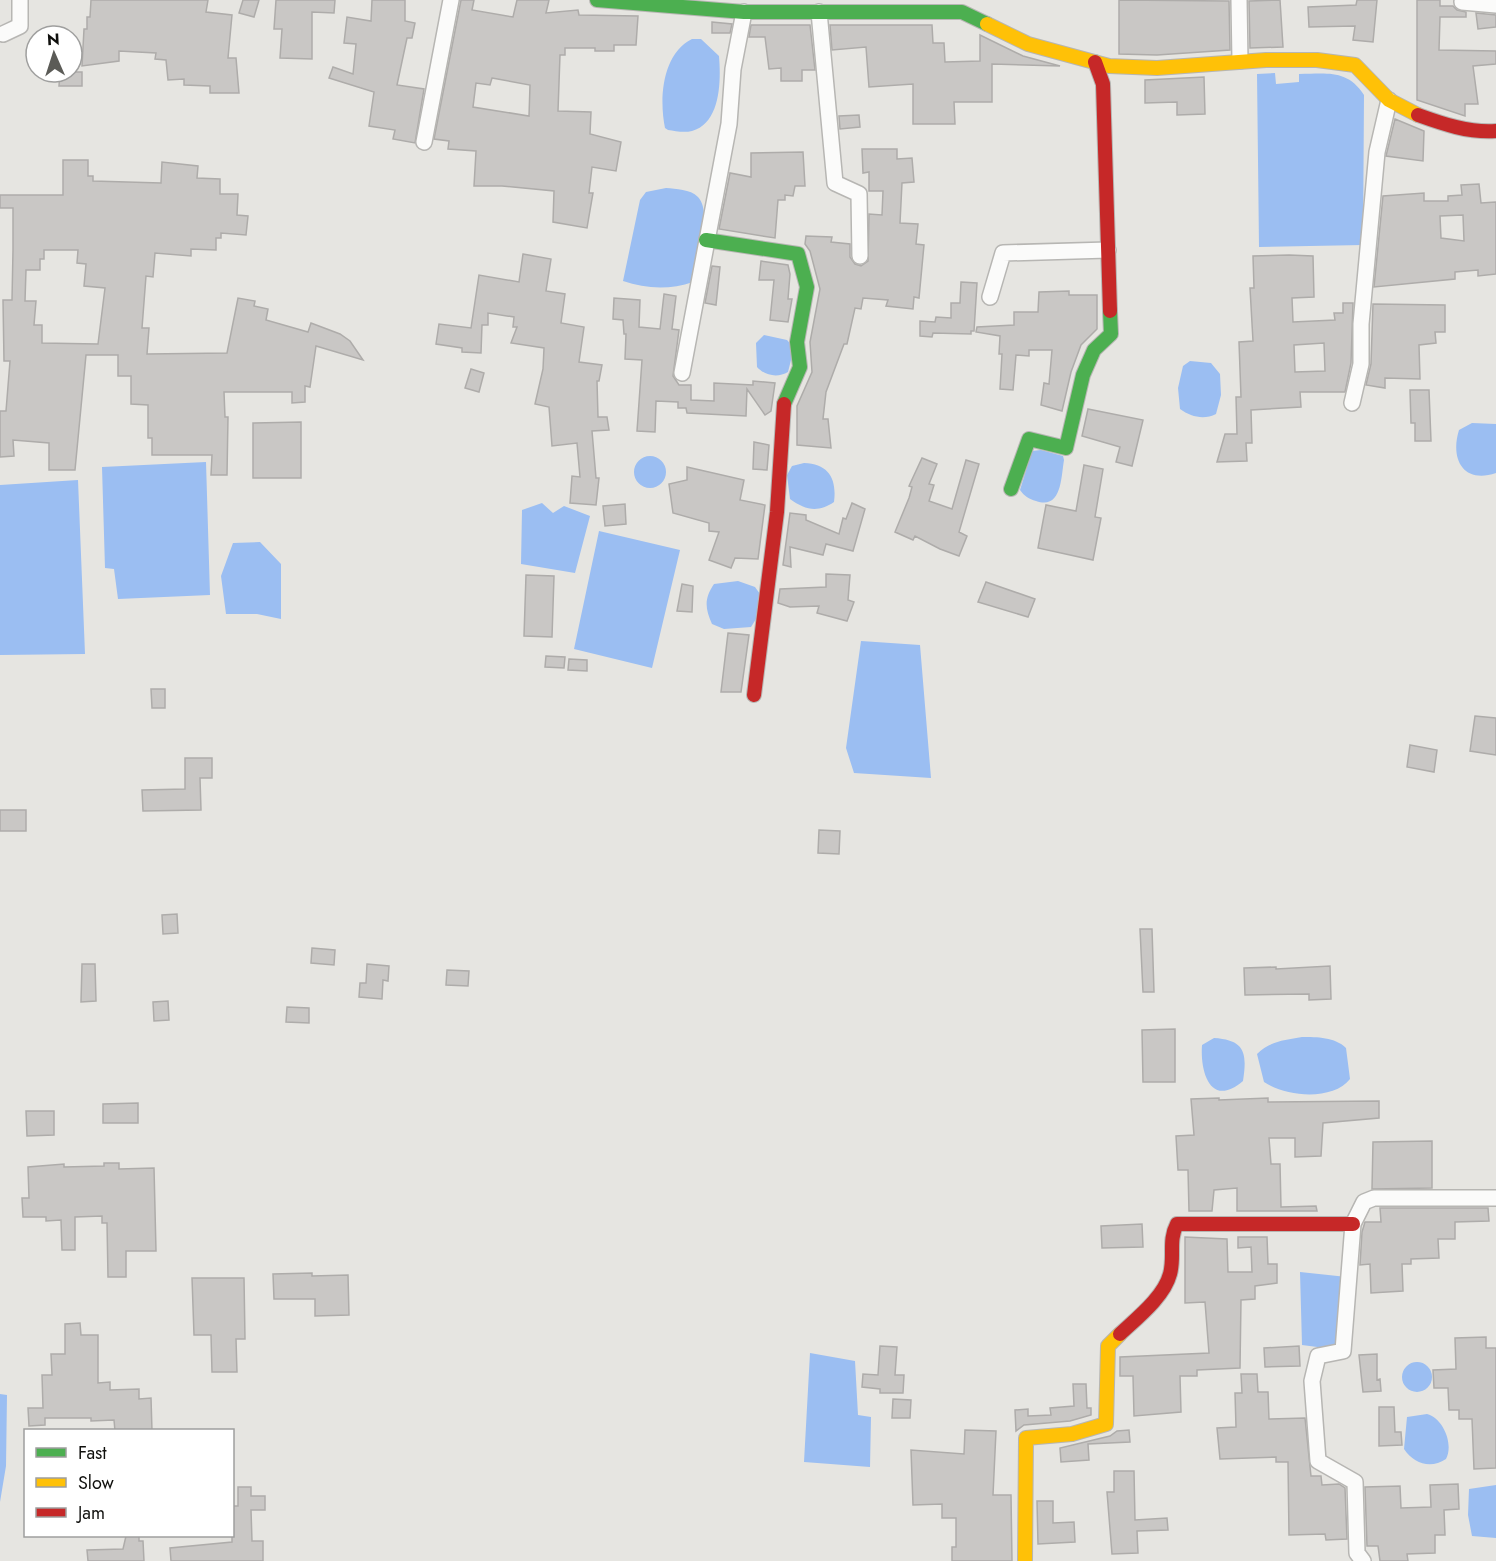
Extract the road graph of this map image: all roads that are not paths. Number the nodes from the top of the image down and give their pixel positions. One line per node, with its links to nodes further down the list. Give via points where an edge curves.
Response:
1 (21, 0): 11 (street, via 20,26)
2 (451, 0): 16 (street)
3 (597, 0): 6 (street)
4 (1239, 0): 12 (street)
5 (1462, 2): 7 (street)
6 (687, 4): 9 (street)
7 (1496, 5)
8 (861, 6): 10 (street); 13 (street, via 962,12 1028,44)
9 (744, 12): 10 (street); 17 (street, via 729,124)
10 (819, 12): 19 (street, via 835,183 859,194)
11 (3, 34)
12 (1240, 61): 13 (street, via 1157,68); 14 (street, via 1317,60 1355,65)
13 (1095, 62): 18 (street, via 1103,84)
14 (1389, 99): 15 (street, via 1401,108 1440,123 1481,132); 22 (street, via 1377,152 1361,324 1361,364)
15 (1496, 131)
16 (424, 141)
17 (706, 240): 21 (street); 24 (street, via 798,254 807,287 797,342 800,367 784,403 777,512)
18 (1108, 250): 20 (street, via 1003,253); 23 (street, via 1111,334 1094,350 1083,375 1066,448 1029,439)
19 (860, 256)
20 (990, 297)
21 (682, 373)
22 (1352, 403)
23 (1011, 489)
24 (754, 695)
25 (1496, 1198): 26 (street, via 1374,1198 1364,1202)
26 (1353, 1224): 27 (street, via 1178,1224 1168,1238 1171,1274 1161,1291 1108,1346 1106,1424 1072,1434 1026,1438); 28 (street, via 1343,1351 1318,1356 1312,1381 1318,1461 1354,1482 1357,1553)
27 (1025, 1561)
28 (1363, 1561)

